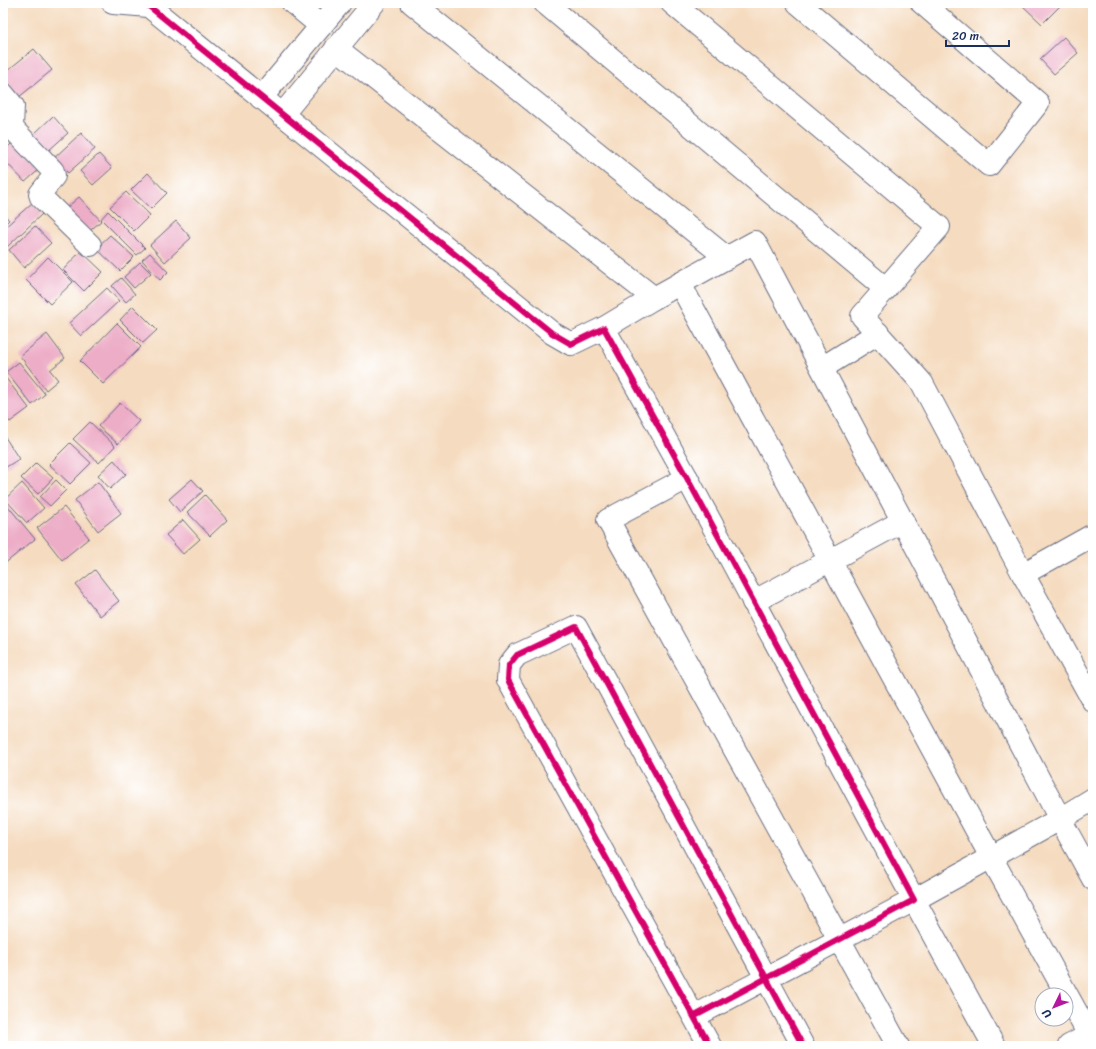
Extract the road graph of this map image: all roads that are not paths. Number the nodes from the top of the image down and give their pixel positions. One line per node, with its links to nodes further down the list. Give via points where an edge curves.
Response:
1 (113, 3): 10 (street)
2 (293, 3): 11 (street)
3 (340, 3): 11 (street)
4 (374, 3): 12 (street)
5 (412, 3): 17 (street)
6 (545, 3): 19 (street)
7 (672, 3): 19 (street, via 939,227)
8 (798, 3): 9 (street, via 989,165 1038,103)
9 (922, 3)
10 (147, 5): 14 (street)
11 (322, 26): 14 (street)
12 (336, 48): 15 (street); 20 (street)
13 (3, 94): 16 (street, via 13,106 14,130 53,171 54,176 40,194 41,197)
14 (261, 98): 15 (street)
15 (282, 115): 21 (street, via 552,334 571,344)
16 (90, 245)
17 (727, 258): 18 (street); 23 (street, via 756,242)
18 (680, 284): 20 (street); 27 (street)
19 (886, 289): 22 (street, via 862,316)
20 (654, 298): 21 (street)
21 (604, 328): 24 (street)
22 (878, 334): 23 (street); 28 (street, via 922,383)
23 (822, 368): 25 (street)
24 (687, 478): 29 (street); 36 (street, via 608,520)
25 (903, 521): 27 (street); 32 (street)
26 (1093, 535): 28 (street)
27 (830, 560): 29 (street); 33 (street)
28 (1023, 574): 30 (street)
29 (753, 602): 35 (street)
30 (1093, 701)
31 (1093, 799): 32 (street)
32 (1060, 819): 33 (street); 34 (street)
33 (991, 857): 35 (street); 39 (street)
34 (1093, 879)
35 (914, 900): 36 (street); 43 (street)
36 (839, 939): 37 (street); 42 (street)
37 (766, 978): 38 (street); 38 (street, via 576,627 517,654 509,665 508,680); 41 (street)
38 (695, 1016): 40 (street)
39 (1091, 1034): 44 (street)
40 (710, 1046)
41 (803, 1046)
42 (898, 1046)
43 (994, 1046)
44 (1069, 1046)

